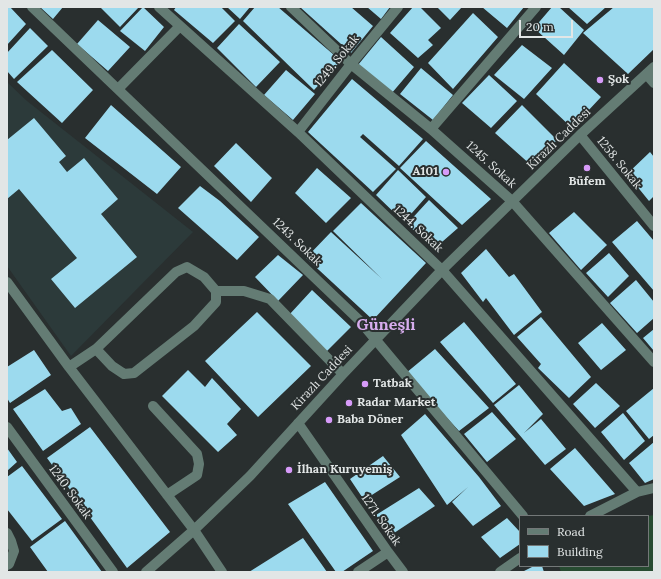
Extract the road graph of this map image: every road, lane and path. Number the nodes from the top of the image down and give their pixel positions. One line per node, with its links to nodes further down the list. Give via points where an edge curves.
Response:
1 (32, 7): 10 (street, 1243. Sokak)
2 (159, 7): 6 (street, 1244. Sokak)
3 (292, 7): 7 (street, 1245. Sokak)
4 (398, 7): 7 (street, 1249. Sokak)
5 (536, 7): 11 (street)
6 (180, 26): 10 (street); 12 (street, 1244. Sokak)
7 (351, 64): 11 (street, 1245. Sokak); 12 (street, 1249. Sokak)
8 (650, 71): 9 (street); 13 (street, Kirazlı Caddesi)
9 (654, 83)
10 (118, 89): 19 (street, 1243. Sokak, via 360,321)
11 (431, 129): 14 (street, 1245. Sokak)
12 (298, 132): 16 (street, 1244. Sokak)
13 (580, 135): 14 (street, Kirazlı Caddesi); 15 (street, 1258. Sokak)
14 (512, 201): 16 (street, Kirazlı Caddesi); 21 (street, 1245. Sokak)
15 (654, 226)
16 (442, 270): 19 (street, Kirazlı Caddesi); 28 (street, 1244. Sokak)
17 (7, 282): 22 (street)
18 (216, 291): 20 (street, via 204,277 187,267 176,272); 20 (street, via 216,302 194,326 134,373 124,374 112,366); 23 (street, via 244,291 270,300)
19 (375, 339): 23 (street, Kirazlı Caddesi); 30 (street, 1243. Sokak)
20 (96, 349): 22 (street)
21 (654, 362)
22 (69, 367): 29 (street)
23 (343, 374): 25 (street, Kirazlı Caddesi)
24 (153, 406): 29 (street, via 197,454 199,464 196,475)
25 (298, 423): 32 (street, Kirazlı Caddesi, via 250,476); 34 (street, 1271. Sokak)
26 (7, 427): 38 (street, 1240. Sokak)
27 (654, 488): 28 (street)
28 (637, 492): 31 (street)
29 (167, 495): 32 (street)
30 (522, 515)
31 (592, 515)
32 (194, 530): 39 (street, Kirazlı Caddesi); 40 (street)
33 (7, 533): 36 (street, via 14,551)
34 (388, 552): 41 (street); 42 (street, 1271. Sokak)
35 (519, 559): 37 (street)
36 (7, 565)
37 (504, 571)
38 (113, 572)
39 (146, 572)
40 (222, 572)
41 (358, 572)
42 (403, 572)

